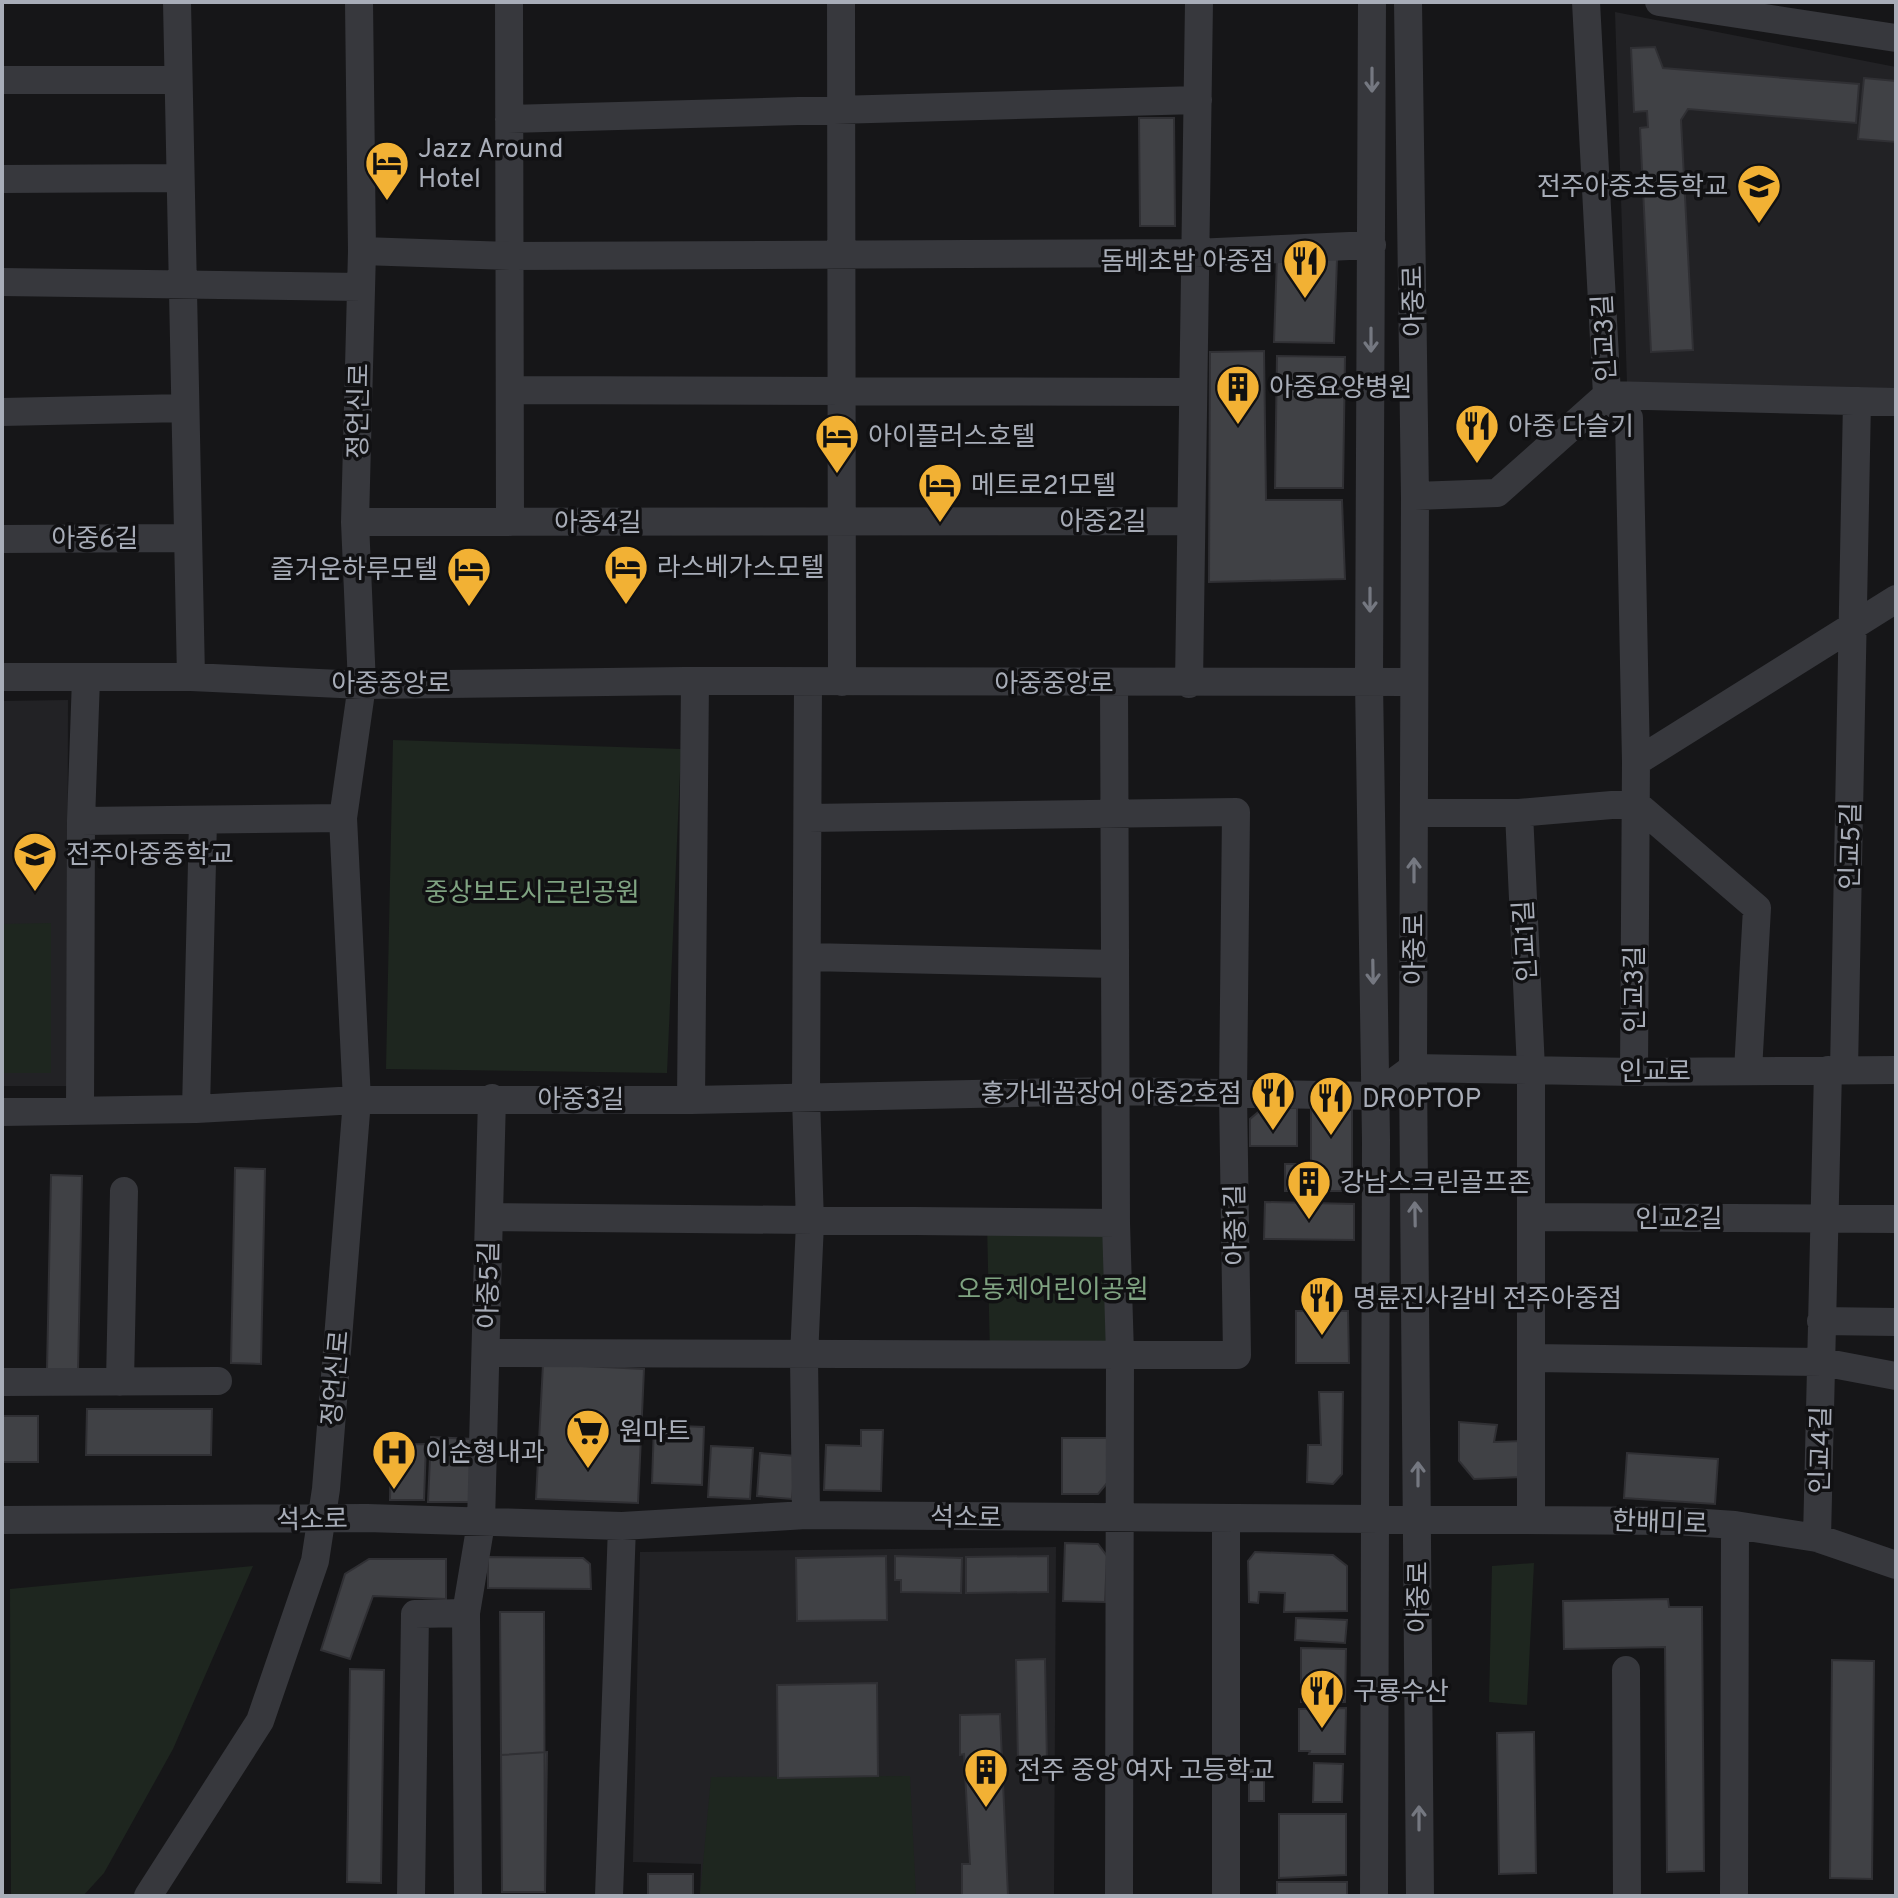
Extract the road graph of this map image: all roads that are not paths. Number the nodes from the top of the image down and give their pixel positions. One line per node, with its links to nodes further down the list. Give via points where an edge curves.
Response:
1 (177, 2): 12 (street)
2 (359, 2): 19 (street, 정언신로)
3 (509, 2): 15 (street)
4 (841, 2): 14 (street)
5 (1199, 2): 13 (street)
6 (1372, 2): 18 (street, 아중로, one-way to 18)
7 (1408, 2): 34 (street, 아중로)
8 (1586, 2): 29 (street, 인교3길)
9 (1659, 2): 10 (street)
10 (1896, 38)
11 (2, 80): 12 (street)
12 (178, 80): 16 (street)
13 (1198, 100): 14 (street); 20 (street)
14 (841, 110): 15 (street); 21 (street)
15 (509, 119): 22 (street)
16 (180, 178): 17 (street); 24 (street)
17 (2, 179)
18 (1372, 245): 20 (street, 아중로); 49 (street, 아중로, one-way to 49)
19 (362, 251): 22 (street); 25 (street, 정언신로)
20 (1195, 253): 21 (street); 28 (street)
21 (841, 254): 22 (street); 27 (street)
22 (510, 256): 26 (street)
23 (2, 282): 24 (street)
24 (183, 284): 25 (street); 32 (street)
25 (361, 287): 36 (street, 정언신로)
26 (510, 390): 27 (street); 37 (street)
27 (842, 391): 28 (street); 38 (street)
28 (1193, 392): 35 (street)
29 (1607, 395): 30 (street); 34 (street, via 1497,493); 55 (street, 인교3길, via 1629,418)
30 (1857, 401): 31 (street); 43 (street, 인교5길)
31 (1896, 402)
32 (185, 408): 33 (street); 40 (street)
33 (2, 412)
34 (1415, 496): 50 (street, 아중로)
35 (1191, 521): 39 (street, 아중2길); 53 (street)
36 (355, 522): 37 (street, 아중4길); 54 (street, 정언신로)
37 (510, 522): 38 (street, 아중4길)
38 (842, 522): 39 (street, 아중4길); 48 (street)
39 (1014, 522)
40 (188, 538): 41 (street, 아중6길); 45 (street)
41 (2, 539)
42 (1896, 599): 43 (street)
43 (1854, 622): 55 (street); 68 (street, 인교5길)
44 (2, 677): 46 (street, 아중중앙로)
45 (191, 677): 46 (street, 아중중앙로); 54 (street, 아중중앙로)
46 (86, 678): 62 (street)
47 (695, 681): 51 (street, 아중중앙로); 54 (street, 아중중앙로); 78 (street)
48 (842, 682): 51 (street, 아중중앙로); 52 (street, 아중중앙로)
49 (1369, 682): 50 (street, 아중중앙로); 53 (street, 아중중앙로); 74 (street, 아중로, one-way to 74)
50 (1414, 682): 57 (street, 아중로)
51 (808, 683): 61 (street)
52 (1114, 684): 53 (street, 아중중앙로); 59 (street)
53 (1189, 684)
54 (362, 685): 60 (street, 정언신로)
55 (1636, 762): 56 (street, 인교3길)
56 (1635, 803): 58 (street); 70 (street, via 1757,908); 71 (street, 인교3길)
57 (1414, 813): 58 (street); 66 (street, 아중로, one-way to 57)
58 (1519, 813): 67 (street, 인교1길)
59 (1114, 815): 61 (street); 65 (street); 73 (street, via 1236,812)
60 (343, 818): 63 (street); 77 (street, 정언신로)
61 (808, 818): 64 (street)
62 (81, 821): 63 (street); 80 (street)
63 (203, 821): 79 (street)
64 (808, 957): 65 (street); 76 (street)
65 (1115, 964): 72 (street)
66 (1413, 1068): 67 (street, 인교로); 74 (street); 101 (street, 아중로, one-way to 66)
67 (1531, 1069): 71 (street, 인교로); 84 (street)
68 (1836, 1070): 69 (street, 인교로); 70 (street, 인교로); 85 (street, 인교4길)
69 (1896, 1070)
70 (1748, 1071): 71 (street, 인교로)
71 (1634, 1072)
72 (1115, 1091): 73 (street); 76 (street, 아중3길); 88 (street)
73 (1233, 1094): 74 (street); 92 (street, 아중1길, via 1237,1355)
74 (1375, 1096): 102 (street, 아중로)
75 (492, 1098): 77 (street, 아중3길); 78 (street, 아중3길); 83 (street, 아중5길)
76 (806, 1098): 78 (street, 아중3길); 87 (street)
77 (357, 1100): 79 (street, 아중3길); 103 (street, 정언신로)
78 (691, 1100)
79 (196, 1109): 80 (street, 아중3길)
80 (80, 1111): 81 (street, 아중3길)
81 (2, 1112)
82 (124, 1191): 99 (street)
83 (490, 1217): 87 (street, 아중5길); 91 (street, 아중5길)
84 (1533, 1217): 85 (street, 인교2길); 94 (street)
85 (1826, 1219): 86 (street); 89 (street, 인교4길)
86 (1896, 1219)
87 (810, 1223): 88 (street); 93 (street)
88 (1116, 1223): 92 (street)
89 (1821, 1321): 90 (street); 95 (street, 인교4길)
90 (1896, 1322)
91 (487, 1353): 93 (street, 아중5길); 108 (street, 아중5길)
92 (1120, 1354): 93 (street, 아중1길); 104 (street)
93 (804, 1357): 100 (street)
94 (1533, 1358): 95 (street); 106 (street)
95 (1822, 1362): 96 (street); 111 (street, 인교4길)
96 (1896, 1376)
97 (218, 1381): 99 (street)
98 (2, 1382): 99 (street)
99 (120, 1382)
100 (806, 1515): 104 (street, 석소로); 110 (street, 석소로)
101 (1418, 1517): 102 (street, 석소로); 106 (street, 한배미로); 122 (street, 아중로, one-way to 101)
102 (1373, 1518): 105 (street, 석소로); 121 (street, 아중로)
103 (322, 1519): 107 (street, 석소로); 108 (street, 석소로); 115 (street, 정언신로, via 315,1561 260,1721)
104 (1117, 1519): 105 (street, 석소로); 119 (street)
105 (1226, 1519): 120 (street)
106 (1531, 1519): 109 (street, 한배미로)
107 (2, 1520)
108 (481, 1523): 110 (street, 석소로); 113 (street, 아중5길)
109 (1735, 1525): 111 (street, 한배미로); 124 (street)
110 (622, 1526): 118 (street)
111 (1817, 1538): 112 (street, 한배미로)
112 (1896, 1565)
113 (466, 1613): 116 (street, via 415,1614); 117 (street, 아중5길)
114 (1626, 1670): 123 (street)
115 (148, 1896)
116 (411, 1896)
117 (468, 1896)
118 (609, 1896)
119 (1119, 1896)
120 (1226, 1896)
121 (1374, 1896)
122 (1420, 1896)
123 (1627, 1896)
124 (1734, 1896)

